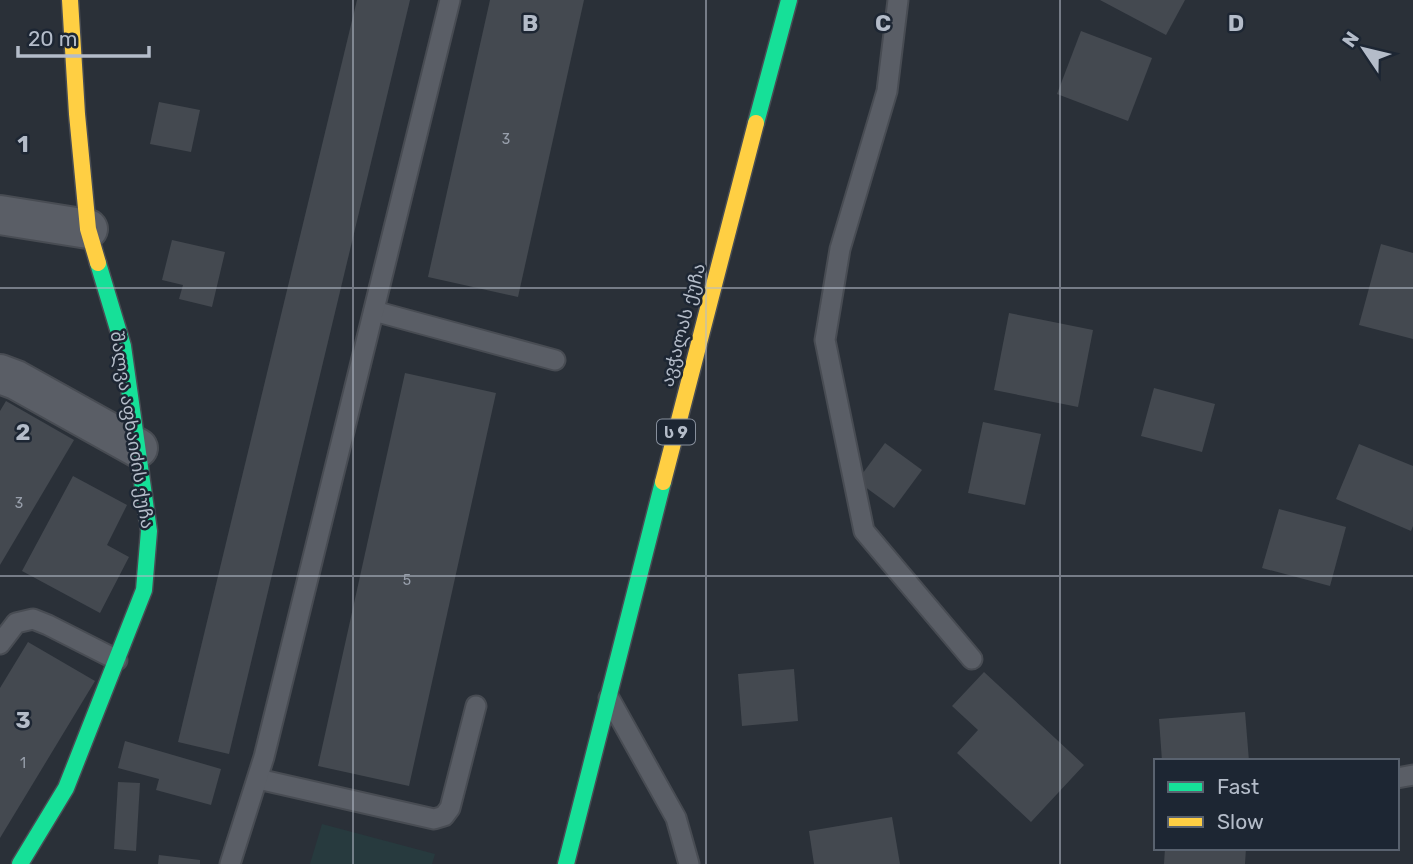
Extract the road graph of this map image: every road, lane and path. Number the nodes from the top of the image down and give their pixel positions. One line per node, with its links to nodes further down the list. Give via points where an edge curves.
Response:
1 (70, 0): 6 (main road, შალვა აფხაიძის ქუჩა)
2 (450, 0): 7 (lane)
3 (789, 0): 14 (main road, ავჭალას ქუჩა / ს 9)
4 (898, 0): 12 (lane, via 887,91 839,249 825,340 864,531)
5 (0, 215): 6 (street)
6 (88, 229): 10 (main road, შალვა აფხაიძის ქუჩა, via 123,346)
7 (374, 311): 8 (lane); 16 (lane)
8 (555, 360)
9 (0, 374): 10 (street)
10 (138, 448): 13 (main road, შალვა აფხაიძის ქუჩა, via 149,531 145,590)
11 (0, 644): 13 (lane, via 16,623 33,619)
12 (972, 659)
13 (117, 660): 17 (main road, შალვა აფხაიძის ქუჩა, via 66,788)
14 (608, 697): 19 (main road, ავჭალას ქუჩა / ს 9); 20 (lane, via 676,818)
15 (476, 706): 16 (lane, via 450,808 444,816 434,819)
16 (258, 779): 18 (lane)
17 (20, 864)
18 (230, 864)
19 (566, 864)
20 (689, 864)

